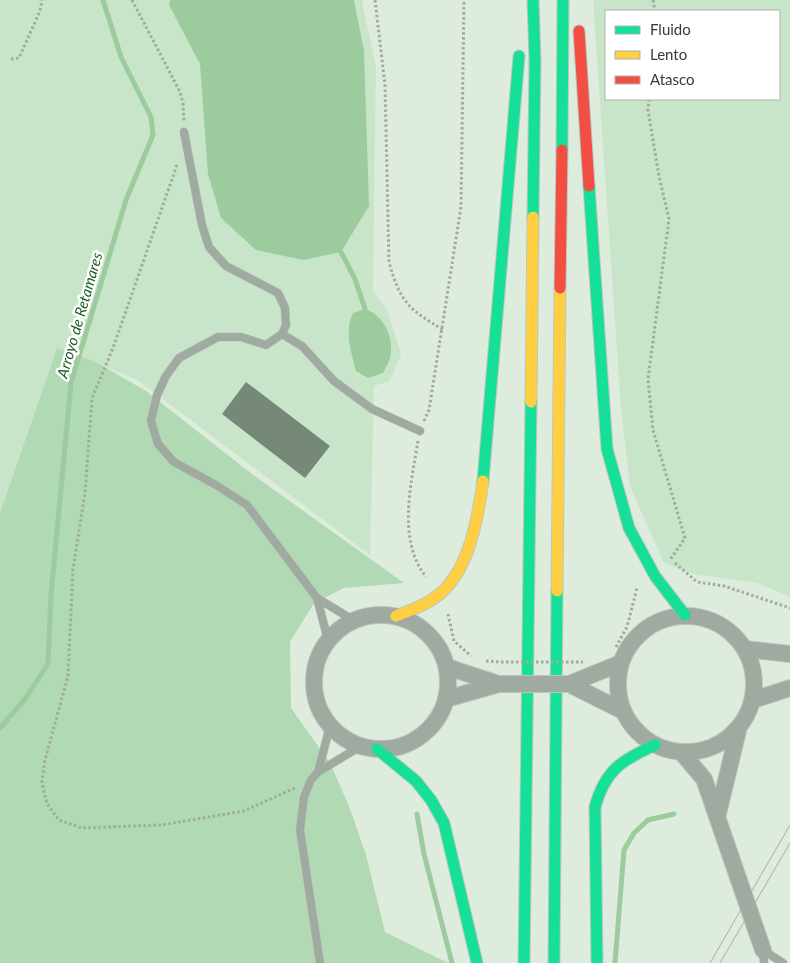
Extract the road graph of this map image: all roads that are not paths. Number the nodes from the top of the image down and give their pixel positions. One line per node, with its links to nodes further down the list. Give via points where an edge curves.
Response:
1 (526, 0): 10 (highway, via 483,472 472,527 456,575 440,594)
2 (533, 0): 33 (highway, via 535,81)
3 (563, 0): 34 (highway)
4 (579, 18): 9 (highway, via 607,449 630,528 655,576)
5 (184, 132): 6 (lane, via 209,246 226,266 278,293 285,308 286,325)
6 (282, 334): 7 (lane, via 302,346 334,380 372,409); 8 (lane, via 266,345 241,337 218,337 179,358 157,395 151,420 158,444 174,462 247,505)
7 (420, 431)
8 (317, 598): 11 (lane); 12 (lane)
9 (685, 615): 13 (street, via 703,617 719,624); 15 (street, via 664,619 645,629)
10 (396, 616): 11 (street, via 374,614); 16 (street, via 429,634 440,649)
11 (353, 620): 12 (street)
12 (328, 640): 23 (street, via 318,660 314,683 316,699)
13 (745, 649): 14 (street); 21 (street, via 755,682)
14 (790, 654)
15 (617, 657): 18 (street); 22 (street)
16 (446, 666): 17 (street); 20 (street)
17 (499, 684): 18 (street, bridge); 20 (street)
18 (569, 684): 22 (street)
19 (790, 688): 21 (street)
20 (446, 699): 26 (street, via 432,726 420,736 392,748)
21 (753, 700): 24 (street)
22 (623, 711): 25 (street, via 631,725)
23 (330, 726): 26 (street, via 344,738); 28 (lane)
24 (738, 731): 27 (street, via 720,744 699,752); 29 (street)
25 (655, 745): 27 (street); 35 (highway, via 611,771 598,794 595,807)
26 (369, 748): 28 (lane); 32 (highway, via 412,775 444,823)
27 (682, 753): 29 (street, via 704,779)
28 (318, 772): 31 (lane, via 304,797 300,830)
29 (718, 814): 30 (street)
30 (764, 957): 36 (lane)
31 (320, 963)
32 (477, 963)
33 (524, 963)
34 (554, 963)
35 (597, 963)
36 (783, 963)

